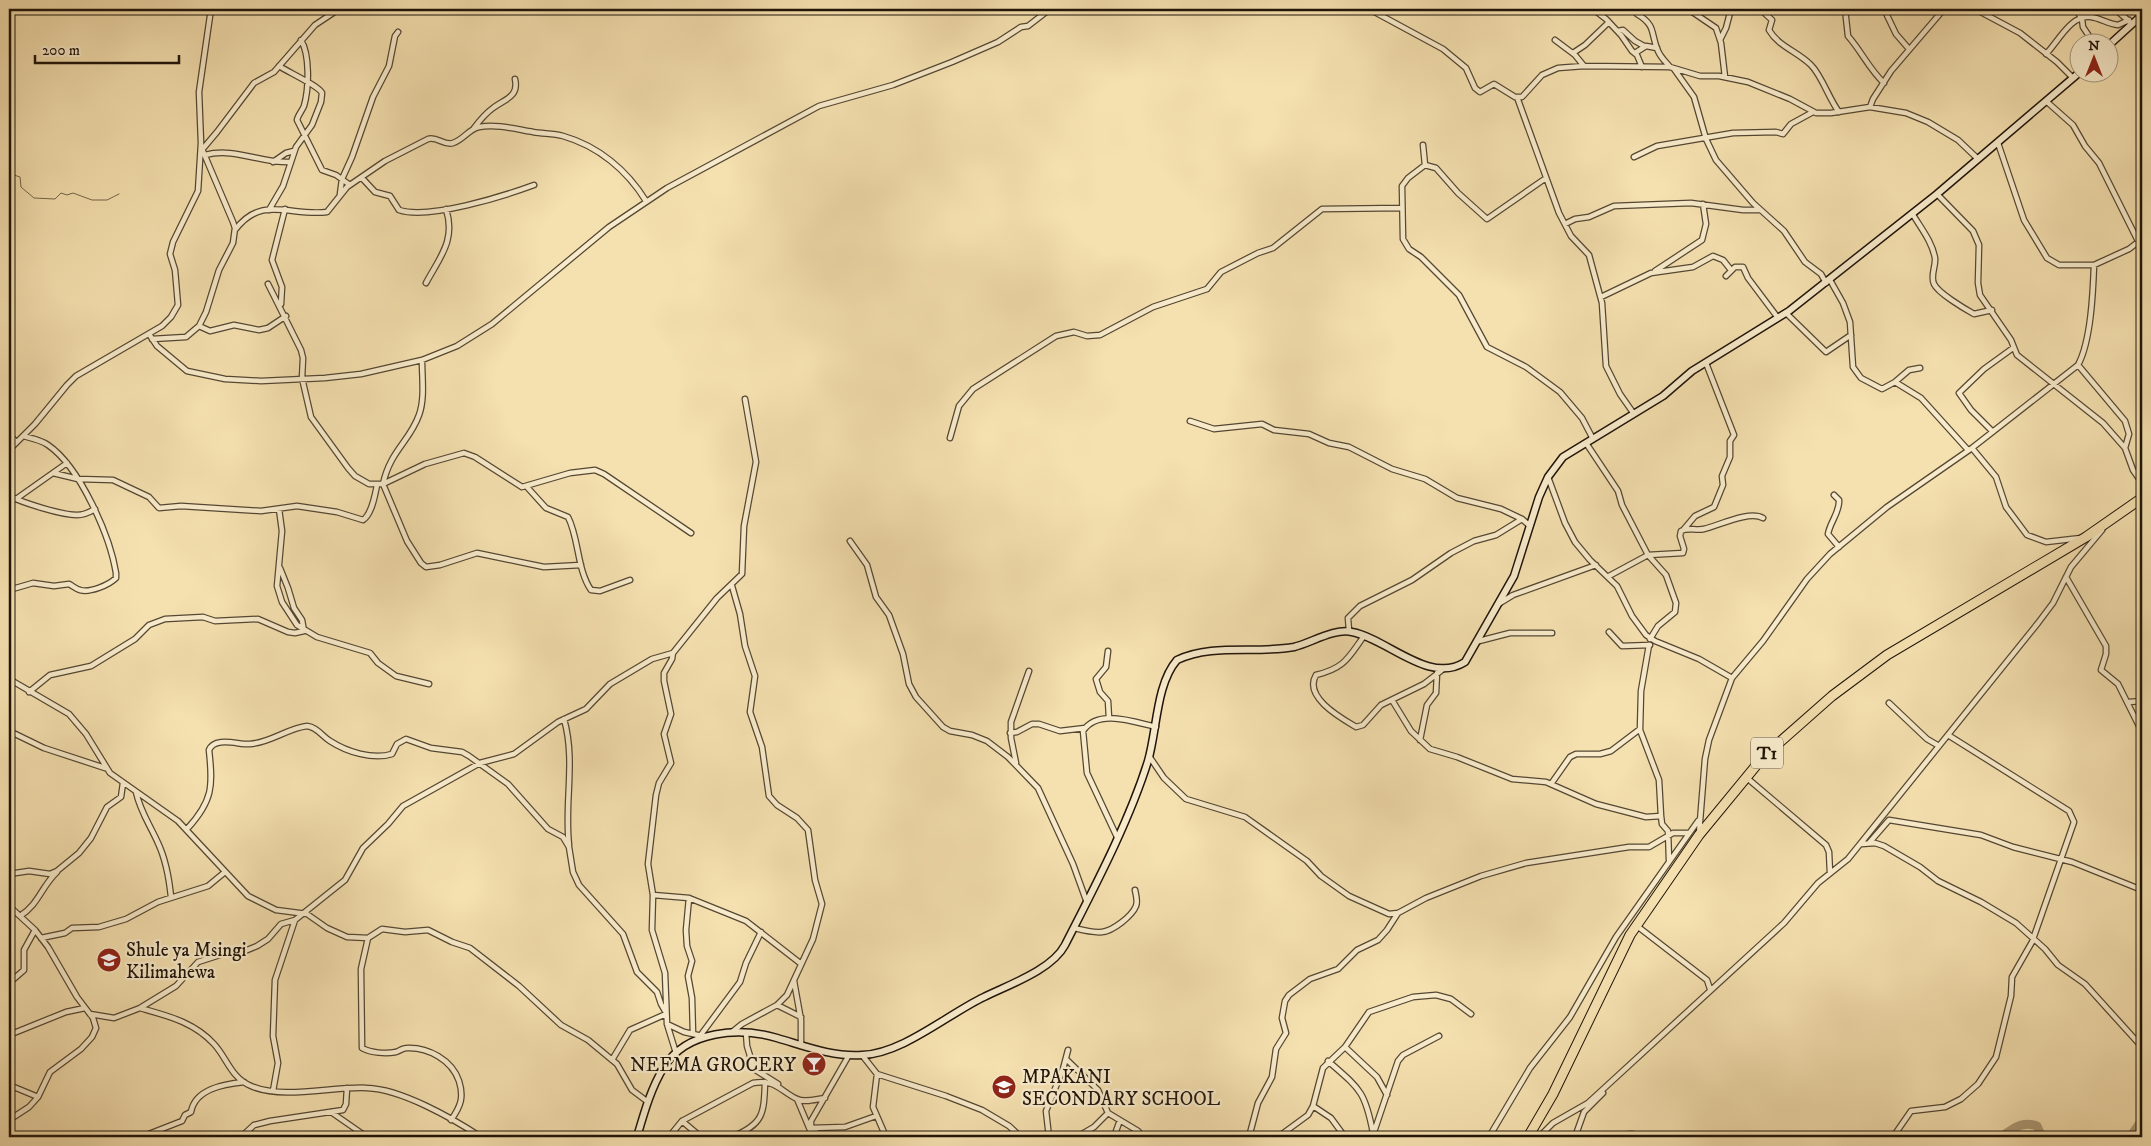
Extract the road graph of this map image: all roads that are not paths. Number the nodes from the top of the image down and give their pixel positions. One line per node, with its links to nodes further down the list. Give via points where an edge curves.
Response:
1 (211, 9): 53 (street, via 199,92)
2 (339, 9): 24 (street, via 315,25)
3 (1050, 9): 68 (street, via 1028,26 952,62 892,85 819,106 770,130)
4 (1369, 9): 43 (street, via 1443,49 1466,68 1477,91 1496,84)
5 (1593, 9): 18 (street)
6 (1688, 9): 26 (street, via 1714,25)
7 (1731, 9): 26 (street)
8 (1760, 9): 47 (street, via 1772,20 1769,28 1772,35 1813,67)
9 (1845, 9): 42 (street, via 1848,36)
10 (1884, 9): 29 (street, via 1896,34)
11 (1944, 9): 29 (street)
12 (1975, 9): 32 (street, via 2016,30)
13 (2076, 9): 17 (street)
14 (2115, 9): 19 (street)
15 (1637, 14): 28 (street, via 1651,26)
16 (2142, 15): 19 (street)
17 (2082, 19): 19 (street, via 2090,16 2118,25); 22 (street); 32 (street, via 2071,24)
18 (1609, 22): 20 (street); 30 (street)
19 (2131, 23): 23 (street)
20 (1618, 31): 27 (street, via 1623,30); 31 (street)
21 (398, 32): 63 (street, via 389,66 373,97)
22 (2086, 32)
23 (2118, 36)
24 (301, 40): 33 (street); 40 (street, via 308,57)
25 (1555, 40): 30 (street)
26 (1720, 40): 38 (street)
27 (1644, 46): 28 (street); 31 (street)
28 (1657, 48): 36 (street)
29 (1909, 49): 42 (street)
30 (1573, 53): 34 (street)
31 (1635, 53): 35 (street)
32 (2046, 54): 37 (street)
33 (279, 66): 40 (street); 53 (street, via 254,82)
34 (1584, 66): 35 (street); 43 (street, via 1547,72 1525,94)
35 (1642, 67): 36 (street)
36 (1672, 68): 38 (street, via 1700,76); 50 (street, via 1694,97)
37 (2068, 74)
38 (1724, 77): 46 (street, via 1748,82)
39 (515, 79): 48 (street, via 513,94 492,108)
40 (306, 82): 49 (street, via 304,105 297,118); 49 (street, via 316,85 322,93 317,113)
41 (2068, 82): 44 (street)
42 (1884, 83): 45 (street)
43 (1517, 97): 62 (street)
44 (2046, 101): 51 (street); 78 (street, via 2072,125 2099,163)
45 (1870, 107): 47 (street); 57 (street, via 1906,112 1928,122 1962,143)
46 (1813, 112): 47 (street); 50 (street, via 1791,124 1783,134 1740,133)
47 (1839, 112)
48 (473, 129): 61 (street, via 449,144 434,138 428,140 385,161); 68 (street, via 508,128 558,134 576,140 622,169)
49 (305, 135): 54 (street); 63 (street, via 322,170)
50 (1706, 139): 56 (street, via 1657,146); 74 (street, via 1716,160)
51 (1998, 143): 57 (street); 80 (street, via 2024,220 2044,254 2059,264)
52 (1423, 145): 60 (street)
53 (201, 150): 55 (street); 94 (street, via 198,191 172,242 170,254 178,305 167,322)
54 (294, 151): 58 (street); 59 (street)
55 (205, 155): 58 (street, via 225,152); 77 (street)
56 (1634, 157)
57 (1978, 159): 66 (street)
58 (273, 162): 59 (street)
59 (291, 162): 73 (street, via 283,186)
60 (1425, 165): 62 (street, via 1436,168 1487,219); 72 (street, via 1404,182)
61 (362, 178): 64 (street); 71 (street, via 375,192 390,196 399,210 429,212)
62 (1546, 178): 76 (street)
63 (342, 179): 64 (street); 67 (street)
64 (350, 185): 67 (street)
65 (534, 185): 71 (street)
66 (1937, 194): 75 (street); 89 (street, via 1976,237 1980,253 1978,289)
67 (340, 195): 70 (street, via 327,212)
68 (646, 201): 98 (street, via 609,227 492,324 457,346)
69 (1702, 204): 74 (street); 76 (street, via 1614,206); 82 (street, via 1706,224 1702,240)
70 (285, 208): 73 (street); 88 (street, via 272,260 282,287)
71 (446, 208): 85 (street, via 450,225 446,249)
72 (1402, 208): 111 (street, via 1322,209 1278,244 1221,272 1207,289 1153,307 1100,335 1092,337 1070,332 1044,343 973,389 959,406); 112 (street, via 1406,246 1421,256 1459,295 1487,347 1526,367 1560,392 1582,418)
73 (268, 210): 77 (street, via 246,218)
74 (1759, 210): 84 (street, via 1784,231 1805,262)
75 (1912, 213): 84 (street); 89 (street, via 1935,256 1935,286 1957,305 1974,314)
76 (1565, 224): 87 (street, via 1574,241 1589,255)
77 (235, 230): 93 (street, via 233,243 222,263)
78 (2140, 240): 79 (street); 80 (street, via 2129,249)
79 (2142, 249)
80 (2094, 265): 100 (street, via 2092,303 2085,346)
81 (1731, 270): 82 (street, via 1723,260 1713,256 1693,267); 83 (street); 92 (street, via 1743,267)
82 (1653, 272): 87 (street)
83 (1726, 276)
84 (1828, 282): 90 (street); 95 (street, via 1849,318)
85 (426, 283)
86 (268, 284): 88 (street)
87 (1601, 297): 106 (street, via 1607,370)
88 (281, 306): 91 (street)
89 (1992, 310): 97 (street)
90 (1786, 313): 92 (street); 95 (street, via 1825,352)
91 (286, 316): 93 (street, via 259,330 234,325 210,331); 102 (street, via 301,350)
92 (1778, 318): 99 (street)
93 (199, 326): 96 (street, via 186,337)
94 (149, 334): 96 (street); 110 (street, via 76,376)
95 (1850, 335): 103 (street, via 1851,361 1861,378 1882,389)
96 (152, 340): 102 (street, via 187,371 204,376 261,381)
97 (2014, 348): 104 (street, via 2017,355); 108 (street, via 1959,392 1962,400)
98 (422, 360): 102 (street, via 361,374); 123 (street, via 419,416 392,456)
99 (1706, 363): 106 (street); 135 (street, via 1734,435 1722,476 1723,485 1714,507 1695,516)
100 (2078, 365): 104 (street); 115 (street, via 2125,421 2128,434)
101 (1920, 368): 103 (street, via 1909,370)
102 (302, 378): 123 (street, via 316,427 355,476 369,484)
103 (1895, 382): 116 (street, via 1921,398)
104 (2053, 386): 108 (street); 115 (street, via 2103,423)
105 (745, 399): 147 (street, via 756,462 742,543 744,566)
106 (1634, 414): 112 (street)
107 (1190, 421): 132 (street, via 1214,430 1262,424 1274,430 1309,434 1348,447 1392,469 1425,479 1457,498 1501,509)
108 (1992, 432): 116 (street)
109 (9, 434): 113 (street)
110 (23, 436): 113 (street); 118 (street, via 48,445)
111 (950, 438)
112 (1594, 439): 114 (street)
113 (16, 442): 117 (street)
114 (1586, 443): 120 (street, via 1563,457); 140 (street, via 1618,490 1622,505)
115 (2125, 448): 122 (street, via 2132,470)
116 (1970, 449): 137 (street, via 1996,476 2006,507 2027,535 2046,542); 139 (street, via 1887,507)
117 (9, 450)
118 (67, 463): 119 (street); 121 (street)
119 (53, 473): 121 (street); 128 (street)
120 (1548, 477): 134 (street); 142 (street, via 1569,532)
121 (78, 479): 129 (street); 130 (street, via 113,480 149,498 159,508)
122 (2142, 483)
123 (380, 484): 124 (street, via 425,464 464,453 518,485); 130 (street, via 363,520 303,507); 141 (street, via 407,542 426,566 477,553 544,567)
124 (527, 487): 136 (street, via 561,474 599,472); 141 (street, via 546,508 568,517 578,544)
125 (1834, 495): 139 (street, via 1840,506 1830,521 1828,534)
126 (9, 496): 128 (street)
127 (2142, 498): 133 (highway, T1)
128 (16, 499): 129 (street, via 33,506 78,515)
129 (95, 509): 148 (street, via 112,556 116,578 86,591 70,584 33,583)
130 (279, 509): 143 (street, via 282,531)
131 (1763, 518): 135 (street, via 1753,516 1701,530)
132 (1522, 519): 134 (street); 151 (street, via 1496,535 1459,548 1418,577 1360,606 1348,618)
133 (2109, 520): 137 (highway, T1); 145 (street)
134 (1530, 526): 149 (street, via 1514,576)
135 (1684, 529): 140 (street, via 1680,536 1683,552)
136 (691, 533)
137 (2086, 537): 186 (highway, T1, via 1887,655 1832,696 1764,756)
138 (850, 541): 184 (street, via 867,565 876,597 889,615 903,654 909,684 916,697 943,727 987,741)
139 (1838, 547): 163 (street, via 1807,579)
140 (1648, 555): 144 (street); 155 (street, via 1666,575 1677,606)
141 (581, 565): 146 (street, via 589,587 595,591)
142 (1596, 565): 144 (street); 149 (street)
143 (280, 568): 150 (street); 150 (street, via 276,586 282,602)
144 (1609, 576): 155 (street)
145 (2066, 577): 169 (street, via 2106,646 2101,670 2118,684); 179 (street, via 2038,623)
146 (630, 580)
147 (732, 586): 160 (street, via 717,598); 224 (street, via 745,646 756,676 750,712 762,747 769,796 805,826 813,852 822,909 809,949)
148 (9, 590)
149 (1500, 603): 156 (street)
150 (304, 631): 165 (street, via 370,653 396,676); 166 (street, via 288,632 258,619 215,622 203,617 165,619 149,624 135,639 91,666 50,675)
151 (1349, 632): 154 (street); 173 (street, via 1286,648 1187,655 1177,660 1167,675)
152 (1609, 632): 158 (street, via 1622,646)
153 (1552, 633): 156 (street, via 1510,633)
154 (1364, 636): 162 (street); 167 (street, via 1350,659 1315,675 1318,699 1325,708 1357,727 1363,725 1381,705)
155 (1650, 639): 157 (street)
156 (1479, 641): 162 (street, via 1465,662)
157 (1659, 642): 158 (street); 163 (street)
158 (1649, 645): 175 (street, via 1640,691)
159 (1108, 651): 171 (street, via 1106,667 1096,679 1108,702)
160 (673, 653): 172 (street, via 652,659 610,684 586,709); 208 (street, via 664,673 670,714 664,734 671,764 659,783 648,853)
161 (1029, 672): 178 (street)
162 (1440, 672): 167 (street); 180 (street, via 1436,693 1427,705)
163 (1732, 678): 191 (street, via 1707,750)
164 (9, 679): 166 (street)
165 (429, 684)
166 (28, 692): 185 (street, via 69,714 86,734)
167 (1392, 700): 180 (street)
168 (2142, 701): 169 (street)
169 (2129, 702): 177 (street)
170 (1889, 703): 181 (street, via 1927,739)
171 (1108, 718): 173 (street); 174 (street)
172 (564, 719): 183 (street, via 514,754); 199 (street, via 571,757)
173 (1156, 727): 182 (street)
174 (1085, 728): 178 (street, via 1060,731 1032,724); 196 (street, via 1087,772)
175 (1640, 729): 188 (street, via 1611,751 1570,757); 190 (street, via 1659,780)
176 (9, 731): 185 (street, via 44,748)
177 (2142, 732)
178 (1010, 733): 184 (street)
179 (1948, 735): 181 (street); 200 (street, via 2072,813 2074,822)
180 (1420, 740): 188 (street, via 1430,749 1512,779)
181 (1939, 746): 198 (street, via 1879,818)
182 (1149, 756): 196 (street); 214 (street, via 1164,778 1186,799 1245,817 1349,896 1382,913)
183 (480, 763): 192 (street, via 462,752 431,748 406,739 396,744 392,754 374,757 336,744 312,726 250,744 222,743 210,747 212,778 208,797); 199 (street, via 508,784 548,829); 213 (street, via 403,806 363,848 344,880)
184 (1016, 765): 211 (street, via 1042,795)
185 (106, 768): 187 (street)
186 (1746, 777): 195 (highway, T1); 204 (street, via 1826,845 1830,852)
187 (123, 783): 189 (street); 202 (street, via 122,797 107,806 85,846)
188 (1551, 784): 190 (street, via 1596,804 1646,817)
189 (136, 792): 192 (street); 209 (street, via 168,867)
190 (1661, 816): 194 (street)
191 (1698, 821): 193 (street); 195 (street)
192 (187, 829): 203 (street)
193 (1688, 833): 194 (street); 201 (street)
194 (1667, 836): 201 (street); 214 (street, via 1649,847 1539,860 1490,873 1426,898)
195 (1699, 836): 217 (highway, T1)
196 (1117, 837): 211 (street)
197 (1869, 842): 198 (street); 200 (street, via 1884,823 1892,820 1977,834 2008,846); 223 (street, via 1884,846 1938,881 1981,902 2016,923)
198 (1862, 844): 204 (street)
199 (569, 846): 231 (street, via 573,872 580,885 623,934 637,972 657,992)
200 (2060, 859): 207 (street); 223 (street)
201 (1669, 860): 294 (street, via 1616,937 1570,1016 1525,1076)
202 (58, 871): 205 (street, via 50,874 29,871); 215 (street, via 47,882 38,901)
203 (225, 872): 209 (street, via 208,886); 213 (street, via 255,900 276,910)
204 (1830, 873): 227 (street, via 1784,923)
205 (9, 874)
206 (1134, 890): 218 (street, via 1135,908 1108,930)
207 (2142, 890)
208 (653, 895): 210 (street); 231 (street, via 652,930 665,973)
209 (171, 897): 221 (street, via 111,924 72,928 65,933)
210 (689, 898): 220 (street, via 746,921); 238 (street, via 686,930 692,961 688,976)
211 (1086, 900): 218 (street)
212 (9, 906): 215 (street)
213 (302, 913): 216 (street); 222 (street, via 347,936)
214 (1398, 913): 291 (street, via 1378,940 1357,950 1338,969 1306,981 1286,998 1282,1018 1286,1033 1276,1049 1272,1077 1258,1103)
215 (20, 916): 219 (street)
216 (295, 920): 230 (street, via 281,924 257,946 198,962 170,990); 259 (street, via 275,980 273,1036 278,1063)
217 (1637, 926): 227 (street, via 1707,980); 295 (highway, T1)
218 (1074, 928): 248 (street, via 1063,949 1046,965 899,1044)
219 (34, 930): 221 (street); 226 (street, via 24,950 24,970)
220 (761, 932): 224 (street); 240 (street, via 740,982)
221 (40, 938): 229 (street)
222 (368, 938): 250 (street, via 382,929 428,930 470,948 520,986 562,1025 588,1040); 270 (street, via 361,969 362,1048 390,1053 406,1048 417,1049 446,1061 458,1077 462,1094 459,1109)
223 (2032, 938): 244 (street, via 2058,965 2085,984); 300 (street, via 2012,976 1999,1052 1984,1076 1961,1099 1945,1107 1910,1111)
224 (800, 964): 225 (street)
225 (794, 977): 228 (street, via 787,995); 234 (street)
226 (9, 984)
227 (1710, 989): 255 (street)
228 (778, 1006): 234 (street); 236 (street)
229 (85, 1008): 232 (street); 239 (street, via 66,1012)
230 (140, 1008): 232 (street, via 114,1018); 253 (street, via 174,1017 197,1029 215,1045 229,1068)
231 (665, 1012): 235 (street); 250 (street, via 630,1030)
232 (90, 1014): 261 (street, via 96,1028 92,1037 74,1055 52,1069)
233 (1471, 1014): 243 (street, via 1451,999 1436,995 1413,997 1369,1012)
234 (801, 1017): 242 (street)
235 (667, 1024): 238 (street); 246 (street)
236 (732, 1032): 237 (street); 240 (street)
237 (746, 1033): 242 (street); 258 (street, via 754,1070)
238 (693, 1034): 240 (street)
239 (9, 1035)
240 (703, 1036): 246 (street)
241 (1439, 1036): 260 (street, via 1400,1058)
242 (800, 1046): 247 (street)
243 (1345, 1047): 251 (street); 260 (street, via 1377,1077)
244 (2142, 1047)
245 (1068, 1050): 249 (street)
246 (676, 1053): 264 (street, via 665,1065)
247 (849, 1055): 248 (street); 262 (street)
248 (862, 1056): 252 (street)
249 (1066, 1059): 267 (street, via 1098,1090); 287 (street, via 1046,1111)
250 (612, 1060): 264 (street, via 621,1068 632,1090)
251 (1328, 1061): 265 (street, via 1323,1068); 274 (street, via 1363,1093)
252 (876, 1074): 268 (street, via 872,1097); 286 (street, via 982,1110)
253 (244, 1082): 259 (street); 275 (street, via 209,1090 195,1101 191,1112 182,1121)
254 (766, 1082): 258 (street); 272 (street, via 747,1086); 282 (street, via 760,1120 750,1129)
255 (1610, 1083): 296 (street, via 1588,1103 1553,1123); 297 (street, via 1584,1112)
256 (9, 1085): 261 (street)
257 (347, 1088): 259 (street); 266 (street, via 345,1108); 270 (street, via 388,1090)
258 (784, 1089): 263 (street)
259 (273, 1091)
260 (1387, 1095): 274 (street)
261 (38, 1097): 269 (street)
262 (825, 1098): 263 (street); 273 (street, via 811,1121)
263 (797, 1099): 273 (street)
264 (648, 1102): 279 (street)
265 (1313, 1106): 292 (street, via 1306,1117); 293 (street, via 1331,1118)
266 (330, 1112): 276 (street, via 260,1123); 277 (street)
267 (1108, 1113): 271 (street); 288 (street)
268 (876, 1116): 273 (street, via 845,1126); 285 (street)
269 (9, 1120)
270 (451, 1120): 278 (street)
271 (1120, 1120): 289 (street); 290 (street)
272 (682, 1121): 280 (street); 281 (street)
273 (810, 1129): 283 (street); 284 (street)
274 (1374, 1136)
275 (140, 1137)
276 (241, 1137)
277 (367, 1137)
278 (481, 1137)
279 (638, 1137)
280 (669, 1137)
281 (701, 1137)
282 (732, 1137)
283 (811, 1137)
284 (828, 1137)
285 (886, 1137)
286 (1021, 1137)
287 (1049, 1137)
288 (1077, 1137)
289 (1116, 1137)
290 (1143, 1137)
291 (1249, 1137)
292 (1278, 1137)
293 (1345, 1137)
294 (1489, 1137)
295 (1528, 1137)
296 (1540, 1137)
297 (1575, 1137)
298 (1586, 1137): 299 (street, via 1632,1134)
299 (1646, 1137)
300 (1892, 1137)

